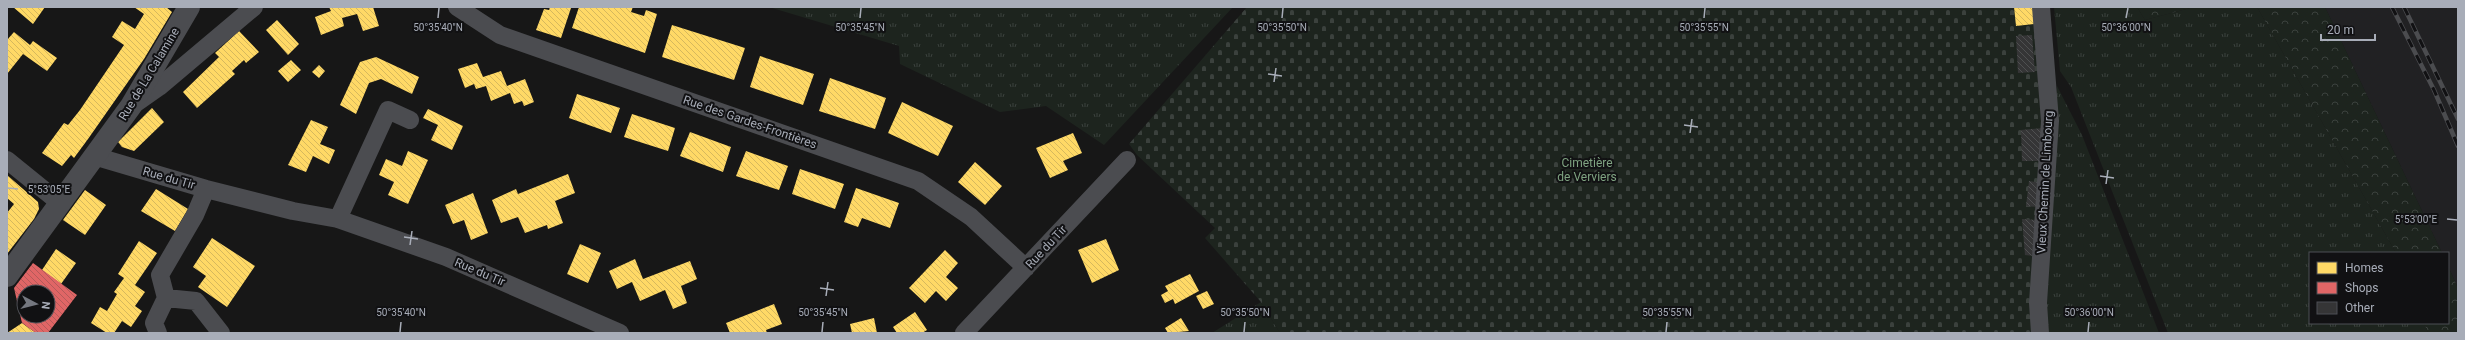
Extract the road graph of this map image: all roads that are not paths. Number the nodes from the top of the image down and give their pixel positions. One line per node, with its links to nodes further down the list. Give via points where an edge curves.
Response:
1 (188, 7): 5 (street, Rue de La Calamine)
2 (254, 7): 5 (street, via 159,88)
3 (457, 7): 13 (street, Rue des Gardes-Frontières, via 500,35 918,181 971,217)
4 (2041, 7): 20 (street, Vieux Chemin de Limbourg, via 2050,121 2038,303)
5 (131, 106): 7 (street, Rue de La Calamine)
6 (410, 120): 12 (street, via 388,110)
7 (94, 156): 10 (street, Rue du Tir); 11 (street, Rue de La Calamine)
8 (7, 160): 11 (street)
9 (1127, 160): 13 (street, Rue du Tir)
10 (206, 189): 12 (street, Rue du Tir, via 293,211); 15 (street, via 195,215 160,275)
11 (60, 203): 14 (street, Rue de La Calamine)
12 (338, 219): 18 (street, Rue du Tir, via 446,257)
13 (1026, 268): 19 (street, Rue du Tir)
14 (7, 276)
15 (166, 298): 16 (street, via 154,323); 17 (street, via 196,301)
16 (158, 333)
17 (221, 333)
18 (620, 333)
19 (964, 333)
20 (2040, 333)

